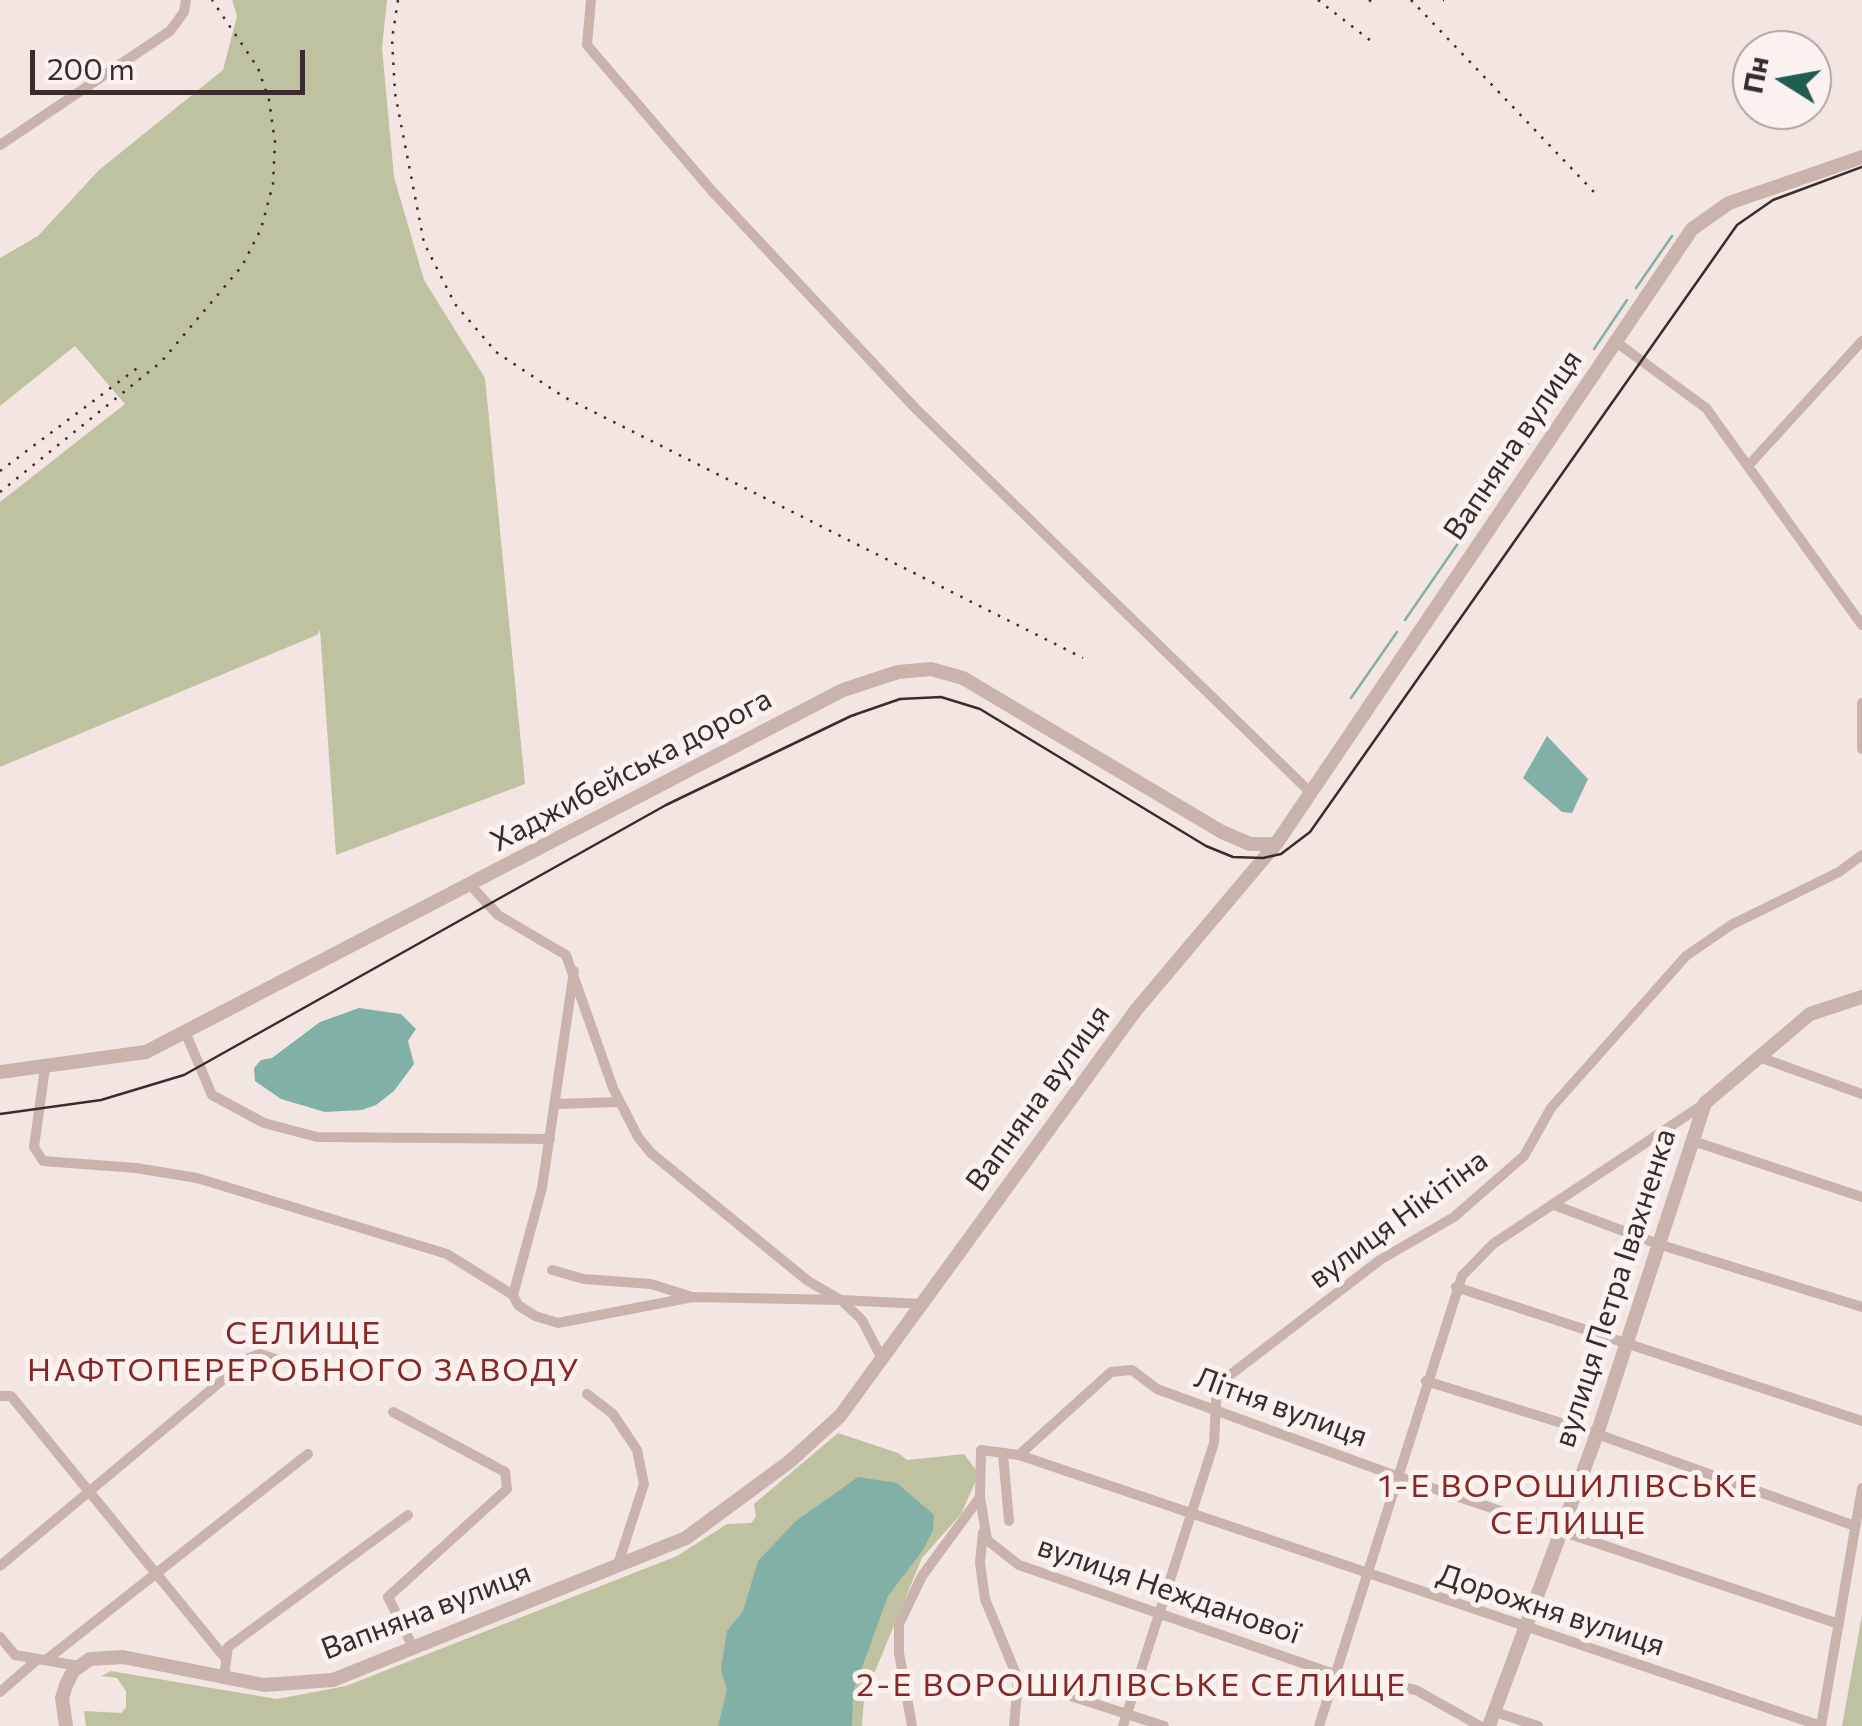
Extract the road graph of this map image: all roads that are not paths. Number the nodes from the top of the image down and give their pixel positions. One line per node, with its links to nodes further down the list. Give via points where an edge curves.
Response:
1 (186, 0): 3 (street, via 170,31)
2 (591, 0): 11 (street, via 585,36 592,52 712,191 914,408)
3 (0, 146)
4 (1862, 157): 6 (street, Вапняна вулиця, via 1702,220)
5 (1862, 341): 7 (street)
6 (1616, 342): 7 (street, via 1692,394); 11 (street, Вапняна вулиця)
7 (1748, 466): 8 (street)
8 (1862, 625)
9 (1862, 703): 10 (street)
10 (1862, 749)
11 (1312, 794): 12 (street, Вапняна вулиця)
12 (1276, 844): 14 (street, Хаджибейська дорога, via 1250,844 1222,832 963,678 931,669 874,677 843,690); 35 (street, Вапняна вулиця, via 1136,1010)
13 (1862, 855): 43 (street, вулиця Нікітіна, via 1686,956 1551,1108 1524,1156 1454,1217 1380,1260 1222,1380 1215,1390)
14 (471, 886): 15 (street, via 498,915 560,948); 17 (street, Хаджибейська дорога)
15 (574, 970): 22 (street); 23 (street)
16 (1862, 998): 18 (street, вулиця Петра Івахненка, via 1810,1014)
17 (186, 1034): 19 (street, Хаджибейська дорога, via 130,1057); 25 (street, via 212,1096 264,1123 317,1137)
18 (1759, 1056): 21 (street); 24 (street, вулиця Петра Івахненка)
19 (46, 1068): 20 (street, Хаджибейська дорога); 32 (street, via 34,1147 43,1161 197,1178 446,1254)
20 (0, 1072)
21 (1862, 1094)
22 (620, 1102): 23 (street); 34 (street, via 652,1153 808,1281)
23 (556, 1104): 25 (street)
24 (1705, 1104): 26 (street, вулиця Петра Івахненка); 28 (street)
25 (550, 1139): 32 (street)
26 (1693, 1141): 27 (street); 29 (street, вулиця Петра Івахненка)
27 (1862, 1198)
28 (1554, 1205): 29 (street); 31 (street, via 1482,1253)
29 (1658, 1244): 36 (street); 37 (street, вулиця Петра Івахненка)
30 (552, 1270): 33 (street, via 652,1284)
31 (1456, 1287): 37 (street); 40 (street)
32 (512, 1295): 33 (street, via 535,1316 558,1322)
33 (693, 1297): 34 (street)
34 (841, 1300): 35 (street); 38 (street, via 862,1320)
35 (924, 1304): 38 (street, Вапняна вулиця)
36 (1862, 1307)
37 (1626, 1342): 45 (street); 46 (street, вулиця Петра Івахненка)
38 (882, 1359): 61 (street, Вапняна вулиця, via 840,1416 736,1505 686,1538)
39 (303, 1368): 52 (street, via 260,1354 249,1358)
40 (1426, 1381): 46 (street); 50 (street)
41 (588, 1394): 61 (street, via 613,1414 637,1450 644,1484)
42 (0, 1396): 52 (street, via 11,1396)
43 (1217, 1409): 49 (street, Літня вулиця, via 1157,1389 1132,1370 1118,1370); 50 (street, Літня вулиця); 55 (street, вулиця Нікітіна, via 1214,1443)
44 (393, 1412): 68 (street, via 505,1472 507,1489 388,1596)
45 (1862, 1421)
46 (1596, 1434): 58 (street); 59 (street, вулиця Петра Івахненка)
47 (308, 1454): 62 (street)
48 (1003, 1454): 49 (street, Дорожня вулиця); 53 (street, Дорожня вулиця, via 981,1450); 56 (street)
49 (1019, 1455): 55 (street, Дорожня вулиця)
50 (1398, 1477): 59 (street, Літня вулиця); 63 (street)
51 (1862, 1488): 58 (street)
52 (89, 1492): 60 (street); 62 (street)
53 (980, 1497): 57 (street); 79 (street, via 922,1576 899,1624)
54 (408, 1515): 69 (street, via 228,1647)
55 (1191, 1516): 63 (street, Дорожня вулиця); 64 (street, вулиця Нікітіна)
56 (1009, 1521)
57 (984, 1526): 64 (street, вулиця Нежданової, via 987,1540 1020,1565); 74 (street, via 985,1599)
58 (1855, 1526): 65 (street)
59 (1562, 1532): 65 (street, Літня вулиця); 66 (street, вулиця Петра Івахненка)
60 (0, 1566)
61 (616, 1568): 68 (street, Вапняна вулиця)
62 (155, 1573): 69 (street); 70 (street)
63 (1366, 1575): 66 (street, Дорожня вулиця); 72 (street)
64 (1158, 1615): 72 (street, вулиця Нежданової); 76 (street, вулиця Нікітіна)
65 (1839, 1624): 86 (street)
66 (1528, 1629): 77 (street, вулиця Петра Івахненка); 86 (street, Дорожня вулиця)
67 (0, 1637): 70 (street, via 14,1655)
68 (413, 1647): 73 (street, Вапняна вулиця, via 333,1680 264,1684)
69 (226, 1659): 73 (street)
70 (42, 1660): 71 (street); 75 (street)
71 (79, 1666): 73 (street, Вапняна вулиця, via 124,1657); 78 (street, via 62,1698)
72 (1334, 1674): 83 (street); 84 (street, вулиця Нежданової, via 1416,1690)
73 (224, 1677)
74 (1018, 1679): 76 (street); 80 (street)
75 (0, 1692)
76 (1127, 1714): 81 (street, вулиця Нікітіна); 82 (street)
77 (1492, 1719): 85 (street)
78 (66, 1726)
79 (912, 1726)
80 (1014, 1726)
81 (1123, 1726)
82 (1164, 1726)
83 (1319, 1726)
84 (1480, 1726)
85 (1538, 1726)
86 (1821, 1726)

